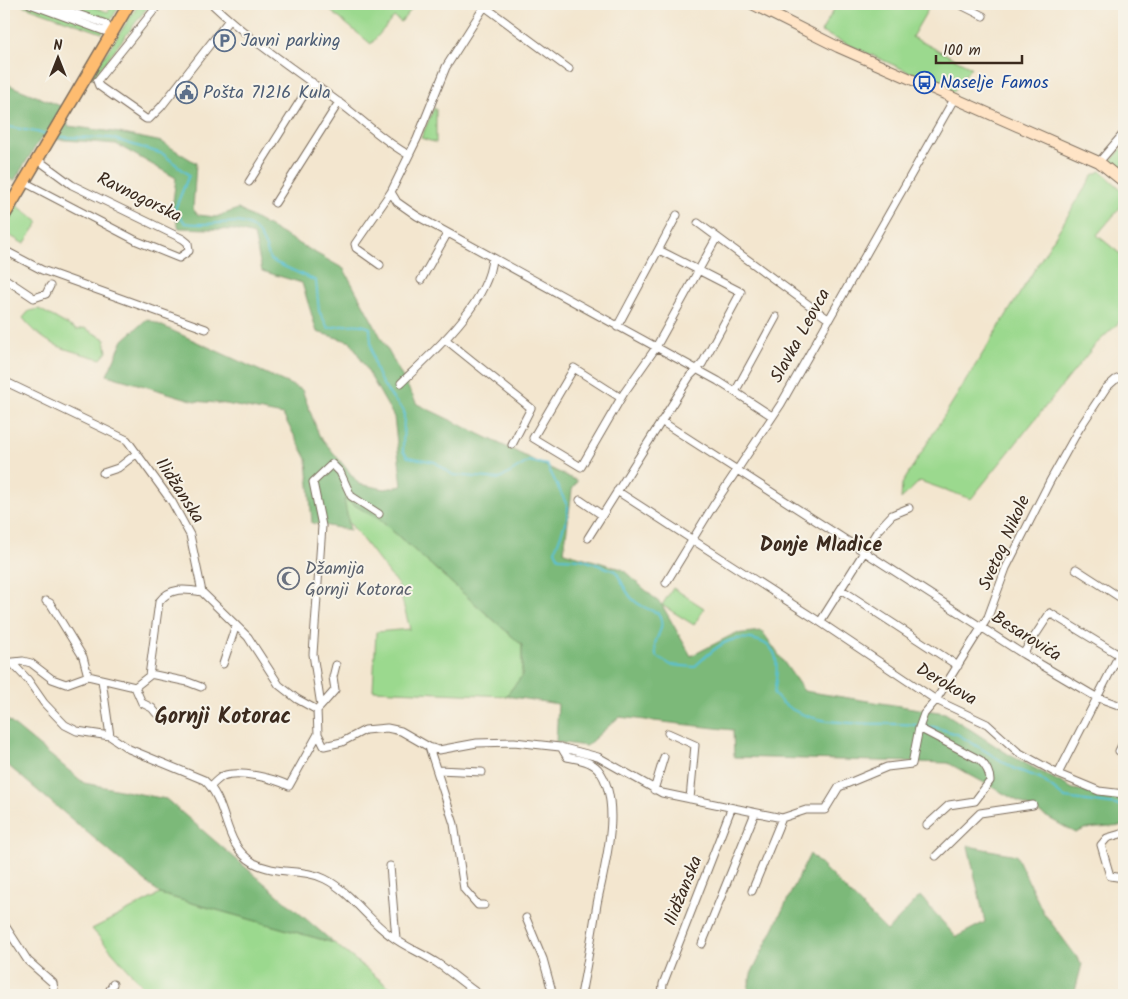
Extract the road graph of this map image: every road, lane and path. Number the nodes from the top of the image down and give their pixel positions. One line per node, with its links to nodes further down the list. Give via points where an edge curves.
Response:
1 (30, 4): 11 (street, via 104,31)
2 (49, 4): 11 (street, via 106,24)
3 (129, 4): 11 (main road)
4 (159, 4): 10 (street, via 97,81 98,86 146,119)
5 (212, 4): 10 (street)
6 (752, 4): 14 (street)
7 (959, 4): 9 (street)
8 (485, 5): 12 (street); 17 (street, via 446,67)
9 (983, 16)
10 (230, 20): 13 (street, via 256,43)
11 (111, 29): 18 (main road)
12 (569, 69)
13 (312, 82): 15 (street); 21 (street)
14 (954, 99): 19 (street); 39 (street, Slavka Leovca)
15 (339, 102): 17 (street); 24 (street)
16 (1124, 133): 19 (street)
17 (409, 155): 23 (street)
18 (38, 160): 20 (main road); 20 (street, Ravnogorska, via 72,185 183,239 188,243 189,251 179,258 137,241)
19 (1099, 162): 22 (street)
20 (24, 182): 26 (main road)
21 (249, 182)
22 (1124, 182)
23 (391, 192): 28 (street, via 407,210); 33 (street, via 355,244)
24 (276, 203)
25 (677, 215): 31 (street)
26 (4, 216)
27 (698, 223): 29 (street)
28 (447, 234): 32 (street); 36 (street)
29 (717, 238): 34 (street); 39 (street)
30 (4, 250): 41 (street, via 42,270)
31 (659, 250): 34 (street); 40 (street)
32 (492, 258): 40 (street); 42 (street, via 479,294)
33 (380, 265)
34 (698, 270): 43 (street); 44 (street, via 741,292)
35 (4, 278): 37 (street, via 34,298 46,294)
36 (421, 280)
37 (50, 286)
38 (776, 317): 48 (street)
39 (828, 319): 50 (street, Slavka Leovca)
40 (617, 327): 43 (street)
41 (206, 328)
42 (445, 339): 47 (street); 52 (street, via 531,408)
43 (655, 348): 44 (street); 49 (street)
44 (696, 370): 48 (street); 51 (street)
45 (1124, 376): 72 (street, Svetog Nikole, via 1106,388 1079,429 1006,568 993,607)
46 (4, 381): 53 (street, Ilidžanska, via 119,435 127,440)
47 (401, 383)
48 (735, 392): 50 (street)
49 (621, 398): 49 (street, via 580,467 533,438 574,368)
50 (772, 416): 54 (street, Slavka Leovca)
51 (661, 421): 54 (street, Besarovića); 56 (street)
52 (512, 445)
53 (136, 454): 55 (street, via 118,468); 67 (street, Ilidžanska, via 172,502 190,534)
54 (736, 470): 62 (street, Slavka Leovca); 63 (street, Besarovića)
55 (103, 473)
56 (617, 491): 60 (street); 62 (street, Derokova)
57 (580, 500): 60 (street)
58 (909, 508): 63 (street, via 892,515 878,530)
59 (379, 514): 89 (street, via 352,496 340,472 332,464 314,482 322,526 313,654)
60 (602, 515): 61 (street)
61 (588, 538)
62 (691, 540): 65 (street, Slavka Leovca); 70 (street, Derokova)
63 (866, 552): 66 (street); 72 (street, Besarovića)
64 (1076, 569): 68 (street)
65 (666, 583)
66 (842, 590): 70 (street); 80 (street, Derokova)
67 (202, 592): 71 (street); 81 (street, via 171,592 158,602)
68 (1124, 600)
69 (46, 601): 82 (street, via 83,657)
70 (820, 622): 87 (street, Derokova)
71 (236, 625): 78 (street); 89 (street, via 248,637 279,685 297,699)
72 (982, 627): 74 (street, Besarovića); 80 (street, Svetog Nikole)
73 (1124, 645): 75 (street)
74 (1023, 654): 75 (street, via 1050,613); 86 (street, Besarovića)
75 (1121, 657): 86 (street)
76 (4, 663): 77 (street)
77 (12, 663): 82 (street, via 31,663 52,680 66,684); 94 (street, via 65,725 77,731)
78 (223, 664)
79 (336, 665): 89 (street, via 333,677 335,690)
80 (958, 666): 87 (street, Svetog Nikole)
81 (150, 674): 84 (street); 85 (street)
82 (88, 676): 83 (street)
83 (102, 680): 84 (street); 94 (street)
84 (134, 687): 90 (street, via 142,703)
85 (201, 687)
86 (1096, 697): 88 (street, Besarovića); 102 (street)
87 (936, 700): 91 (street, Svetog Nikole, via 924,714); 102 (street, Derokova, via 987,724 1018,752)
88 (1124, 706)
89 (319, 708): 93 (street)
90 (156, 713)
91 (919, 728): 107 (street, via 985,765 990,781); 112 (street, via 912,764 887,767 839,788 825,810 806,810)
92 (668, 732): 106 (street, via 695,745)
93 (318, 734): 96 (street, via 326,747 365,730 387,728 401,731); 103 (street, via 289,786 266,776 248,775 224,776)
94 (110, 736): 103 (street, via 129,750 183,770)
95 (1124, 741): 98 (street)
96 (429, 747): 97 (street, via 439,750 477,743 514,742); 100 (street)
97 (560, 747): 104 (street, via 598,757); 129 (street, via 567,757 596,767 604,782 610,807 610,833)
98 (1120, 752)
99 (664, 757): 104 (street)
100 (438, 770): 101 (street); 119 (street, via 454,824 464,889 478,905)
101 (482, 772)
102 (1058, 774): 105 (street, Derokova, via 1099,791)
103 (211, 786): 122 (street, via 221,804 235,846 254,863 323,878 337,886)
104 (654, 790): 106 (street)
105 (1124, 794)
106 (690, 799): 109 (street)
107 (975, 801): 111 (street); 113 (street, via 949,805)
108 (1033, 805): 111 (street)
109 (731, 809): 110 (street); 130 (street, Ilidžanska)
110 (755, 813): 112 (street); 123 (street, Ilidžanska)
111 (980, 813): 115 (street)
112 (782, 818): 118 (street)
113 (927, 825)
114 (1124, 833): 117 (street, via 1107,838 1101,845 1110,876)
115 (936, 856)
116 (390, 866): 122 (street)
117 (1124, 878)
118 (752, 891)
119 (484, 905)
120 (526, 918): 128 (street)
121 (4, 924): 125 (street, via 28,961 53,983)
122 (396, 939): 127 (street, via 436,962)
123 (702, 944)
124 (113, 984): 126 (street)
125 (55, 995)
126 (107, 995)
127 (480, 995)
128 (553, 995)
129 (581, 995)
130 (662, 995)

